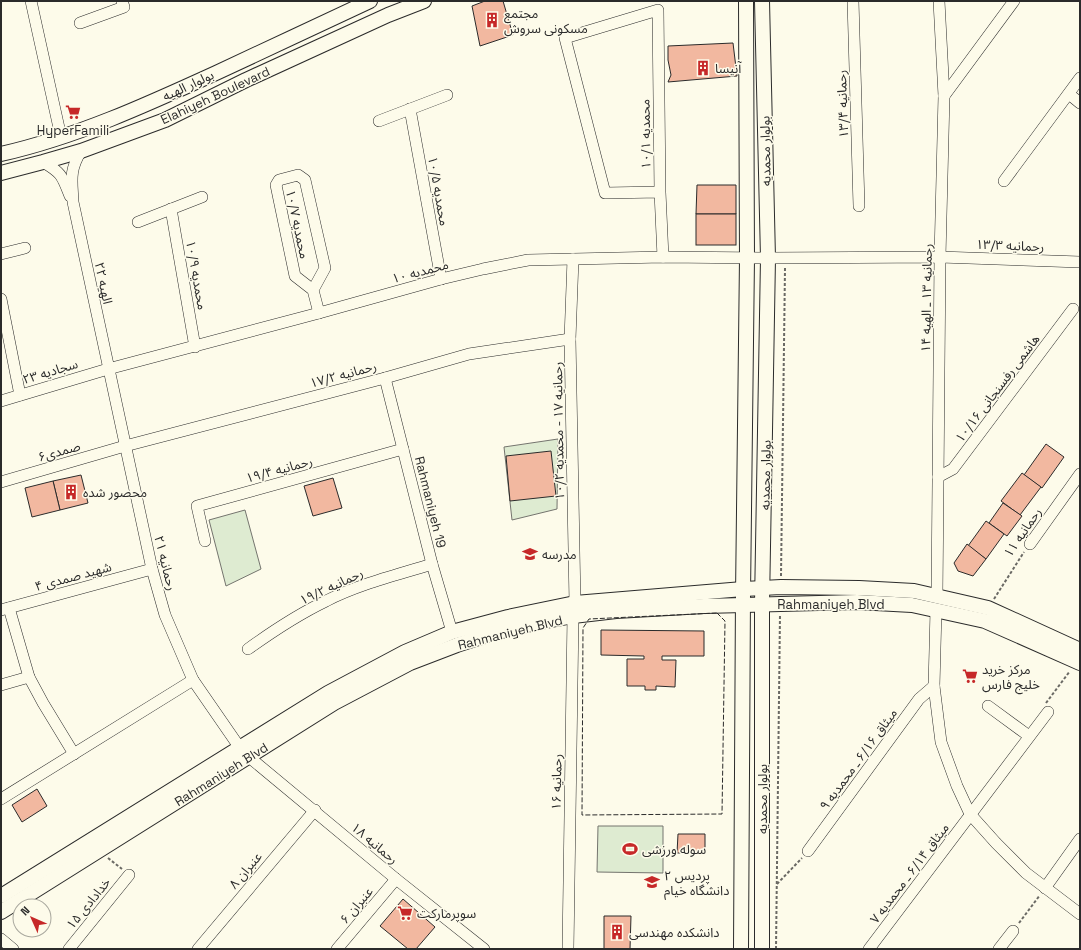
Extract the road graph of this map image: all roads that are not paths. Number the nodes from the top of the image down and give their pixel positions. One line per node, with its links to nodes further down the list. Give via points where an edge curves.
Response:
1 (31, 1): 18 (street)
2 (122, 1): 10 (street, via 124,7)
3 (370, 1): 18 (main road, بولوار الهیه, via 157,100)
4 (424, 1): 19 (main road, Elahiyeh Boulevard, via 246,80 165,120)
5 (746, 1): 34 (main road, بولوار محمدیه)
6 (762, 1): 35 (main road, بولوار محمدیه)
7 (854, 1): 27 (street, رحمانیه ۱۳/۴)
8 (939, 1): 14 (street, رحمانیه ۱۳ ـ الهیه ۱۴)
9 (1014, 1): 14 (street)
10 (80, 23)
11 (1080, 78): 12 (street)
12 (1068, 94): 15 (street); 23 (street)
13 (447, 95): 16 (street)
14 (944, 96): 33 (street, رحمانیه ۱۳ ـ الهیه ۱۴)
15 (1080, 103)
16 (410, 109): 17 (street); 38 (street, محمدیه ۱۰/۵)
17 (379, 121)
18 (61, 137): 20 (main road, بولوار الهیه)
19 (80, 150): 21 (main road, Elahiyeh Boulevard); 26 (street, via 72,172)
20 (1, 154)
21 (43, 162): 22 (main road, Elahiyeh Boulevard); 26 (street, via 61,175)
22 (1, 173)
23 (1004, 181)
24 (660, 192): 24 (street, محمدیه ۱۰/۱, via 605,193 565,38 658,10); 32 (street, محمدیه ۱۰/۱)
25 (202, 197): 28 (street)
26 (73, 202): 45 (street, الهیه ۲۲)
27 (859, 206)
28 (171, 209): 29 (street); 44 (street, محمدیه ۱۰/۹)
29 (138, 222)
30 (25, 248): 31 (street)
31 (1, 254)
32 (663, 257): 34 (street, محمدیه ۱۰); 36 (street, محمدیه ۱۰)
33 (940, 257): 35 (street, رحمانیه ۱۳/۳); 37 (street, رحمانیه ۱۳/۳); 52 (street, رحمانیه ۱۳ ـ الهیه ۱۴)
34 (747, 258): 35 (street, محمدیه ۱۰); 59 (main road, بولوار محمدیه)
35 (768, 258): 58 (main road, بولوار محمدیه)
36 (573, 259): 38 (street, محمدیه ۱۰, via 528,260); 43 (street, رحمانیه ۱۷ - محمدیه ۱۰/۲)
37 (1080, 262)
38 (441, 279): 42 (street, محمدیه ۱۰)
39 (313, 290): 39 (street, محمدیه ۱۰/۷, via 325,268 305,180 298,175 279,180 276,185 295,276); 42 (street)
40 (1, 299): 47 (street)
41 (1073, 309): 52 (street, هاشمی رفسنجانی ۱۰/۱۶, via 953,469)
42 (319, 314): 44 (street, محمدیه ۱۰)
43 (570, 339): 46 (street, رحمانیه ۱۷/۲, via 469,354); 64 (street, رحمانیه ۱۷ - محمدیه ۱۰/۲)
44 (195, 347): 45 (street, محمدیه ۱۰)
45 (108, 369): 47 (street, سجادیه ۲۳); 49 (street, رحمانیه ۲۱)
46 (385, 378): 49 (street, رحمانیه ۱۷/۲); 50 (street, Rahmaniyeh 19)
47 (20, 395): 48 (street, سجادیه ۲۳)
48 (1, 401)
49 (125, 446): 53 (street, صمدی۶); 57 (street, رحمانیه ۲۱)
50 (403, 449): 54 (street, رحمانیه ۱۹/۴, via 197,506); 56 (street, Rahmaniyeh 19)
51 (1080, 474): 55 (street, رحمانیه ۱۱)
52 (938, 477): 60 (street, رحمانیه ۱۳ ـ الهیه ۱۴)
53 (1, 482)
54 (205, 541)
55 (1030, 544)
56 (432, 564): 65 (street, Rahmaniyeh 19); 66 (street, رحمانیه ۱۹/۲, via 374,581 326,601 273,631)
57 (152, 569): 63 (street, شهید صمدی ۴); 69 (street, رحمانیه ۲۱, via 165,615)
58 (763, 588): 59 (main road, Rahmaniyeh Blvd); 60 (main road, Rahmaniyeh Blvd, via 914,591); 61 (main road, بولوار محمدیه)
59 (743, 589): 62 (main road, بولوار محمدیه); 64 (main road, Rahmaniyeh Blvd)
60 (937, 603): 61 (main road, Rahmaniyeh Blvd); 67 (main road, Rahmaniyeh Blvd); 67 (main road, Rahmaniyeh Blvd, via 988,608); 71 (street, رحمانیه ۱۳ ـ الهیه ۱۴)
61 (762, 604): 62 (main road, Rahmaniyeh Blvd); 97 (main road, بولوار محمدیه)
62 (742, 605): 64 (main road, Rahmaniyeh Blvd, via 616,611); 96 (main road, بولوار محمدیه)
63 (5, 609): 68 (street)
64 (574, 610): 65 (main road, Rahmaniyeh Blvd, via 508,617); 75 (main road, Rahmaniyeh Blvd, via 494,633 410,663); 95 (street, رحمانیه ۱۶)
65 (452, 632): 75 (main road, Rahmaniyeh Blvd, via 404,652 328,693)
66 (248, 649)
67 (1079, 658)
68 (29, 677): 70 (street); 76 (street)
69 (193, 680): 75 (street, رحمانیه ۲۱); 76 (street)
70 (1, 685)
71 (934, 686): 79 (street, رحمانیه ۱۳ ـ الهیه ۱۴, via 941,742); 81 (street, میثاق ۶/۱۶ ـ محمدیه ۹, via 919,699)
72 (988, 706): 74 (street)
73 (1048, 712): 74 (street, میثاق ۶/۱۴ ـ محمدیه ۷)
74 (1029, 736): 79 (street, میثاق ۶/۱۴ ـ محمدیه ۷)
75 (244, 752): 78 (street, رحمانیه ۱۸); 85 (main road, Rahmaniyeh Blvd); 86 (main road, Rahmaniyeh Blvd, via 100,851)
76 (74, 754): 77 (street)
77 (1, 799)
78 (314, 810): 83 (street, رحمانیه ۱۸); 92 (street, عنبران ۸)
79 (970, 814): 84 (street, رحمانیه ۱۳ ـ الهیه ۱۴, via 1026,873); 98 (street, میثاق ۶/۱۴ ـ محمدیه ۷)
80 (1080, 839): 84 (street)
81 (808, 851)
82 (129, 875): 91 (street, خدادادی ۱۵)
83 (396, 879): 93 (street, عنبران ۶); 94 (street, رحمانیه ۱۸)
84 (1045, 888): 87 (street, رحمانیه ۱۳ ـ الهیه ۱۴)
85 (1, 896)
86 (1, 912)
87 (1080, 914)
88 (1013, 931): 99 (street)
89 (1, 939): 90 (street)
90 (13, 949)
91 (69, 949)
92 (198, 949)
93 (337, 949)
94 (484, 949)
95 (568, 949)
96 (741, 949)
97 (762, 949)
98 (869, 949)
99 (999, 949)

